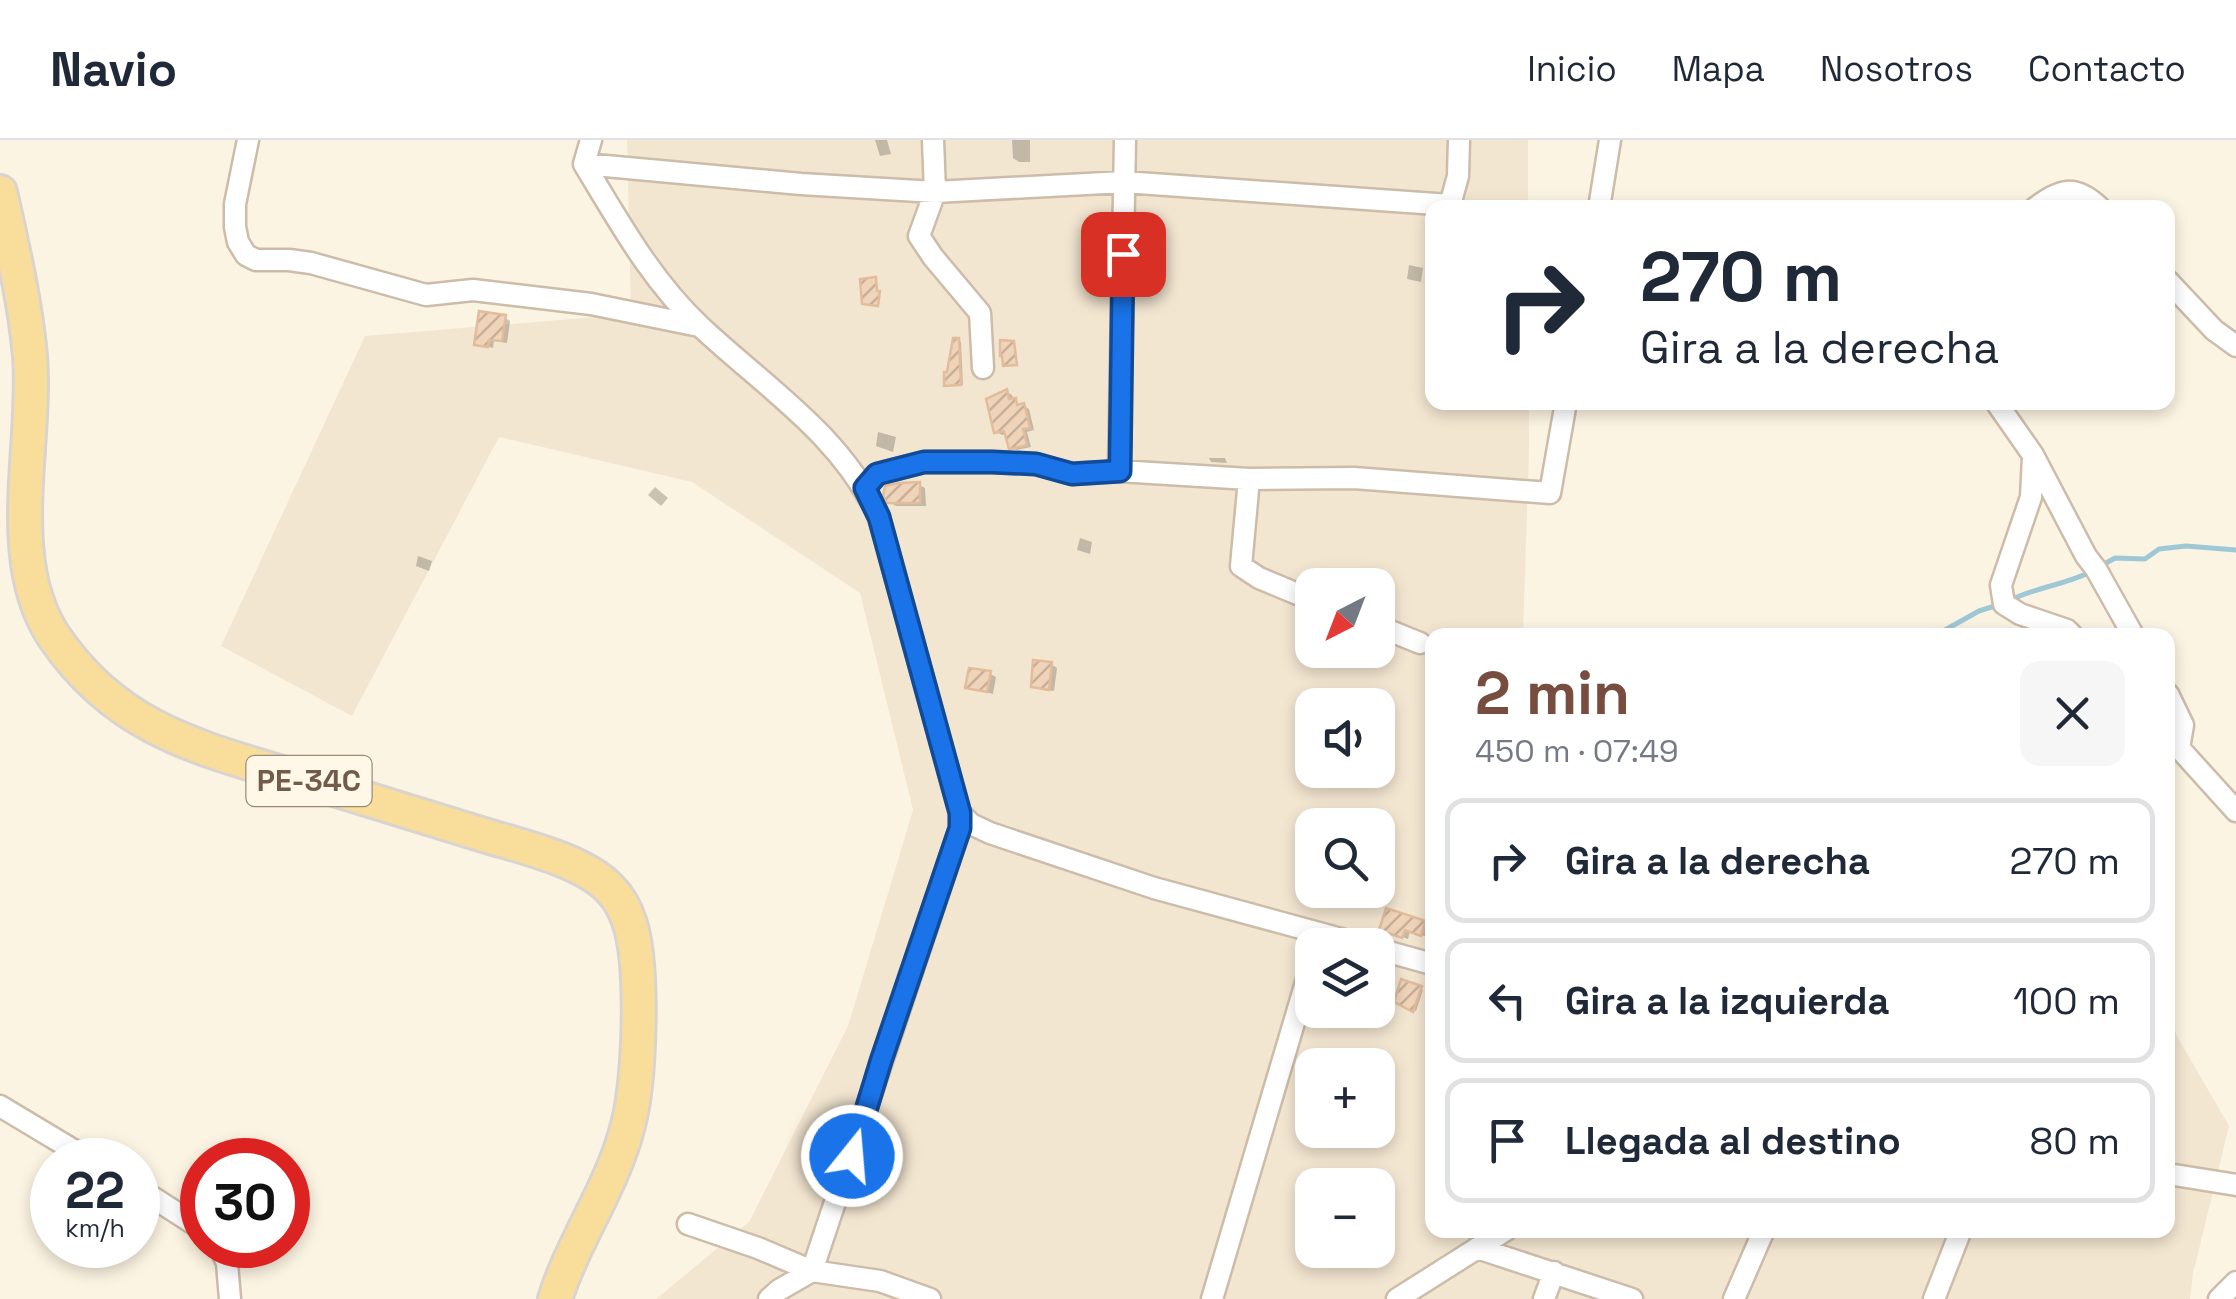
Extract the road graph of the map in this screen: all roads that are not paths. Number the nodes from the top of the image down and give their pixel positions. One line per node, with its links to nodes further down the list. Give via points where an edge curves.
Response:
1 (248, 140): 17 (street, via 234,227 256,260 311,263 426,295 473,290)
2 (591, 140): 7 (street)
3 (933, 140): 10 (street)
4 (1124, 140): 8 (street)
5 (1459, 140): 11 (street)
6 (1610, 140): 12 (street)
7 (584, 164): 10 (street); 17 (street, via 641,254)
8 (1124, 182): 10 (street); 15 (street); 23 (street)
9 (0, 192): 54 (main road, PE-34C, via 30,355 30,584 68,656 120,706 170,736 571,864 598,877 624,907 637,965 628,1125)
10 (935, 192): 19 (street, via 920,236 980,313)
11 (1451, 200)
12 (1600, 200)
13 (2049, 200): 14 (street, via 2064,191)
14 (2090, 200)
15 (1425, 203)
16 (2175, 288): 18 (street)
17 (699, 326): 25 (street, via 783,396)
18 (2236, 346)
19 (983, 368)
20 (1565, 410): 24 (street, via 1550,493 1354,478)
21 (2002, 410): 22 (street)
22 (2033, 455): 27 (street, via 2031,497 2001,585 2004,604); 28 (street)
23 (1120, 471): 24 (street); 25 (street, via 1072,474 1036,464 924,462 877,474)
24 (1248, 479): 26 (street, via 1241,566)
25 (865, 488): 35 (street, via 879,517)
26 (1295, 593)
27 (2046, 628)
28 (2129, 628)
29 (1395, 632): 30 (street)
30 (1420, 642)
31 (2175, 708): 32 (street, via 2183,725)
32 (2175, 739)
33 (2175, 744): 34 (street)
34 (2236, 810)
35 (960, 813): 36 (street, via 990,833); 50 (street)
36 (1295, 932)
37 (1395, 954): 38 (street)
38 (1425, 962)
39 (1295, 1019): 57 (street)
40 (0, 1106): 41 (street)
41 (53, 1138)
42 (2175, 1175): 43 (street)
43 (2236, 1185)
44 (688, 1224): 50 (street)
45 (1494, 1238): 48 (street)
46 (1761, 1238): 61 (street)
47 (1958, 1238): 62 (street)
48 (1478, 1248): 51 (street); 58 (street)
49 (227, 1268): 53 (street)
50 (812, 1270): 55 (street); 56 (street, via 880,1281)
51 (1554, 1272): 59 (street); 60 (street)
52 (2236, 1282): 63 (street)
53 (230, 1299)
54 (555, 1299)
55 (769, 1299)
56 (930, 1299)
57 (1212, 1299)
58 (1396, 1299)
59 (1544, 1299)
60 (1632, 1299)
61 (1734, 1299)
62 (1934, 1299)
63 (2219, 1299)

